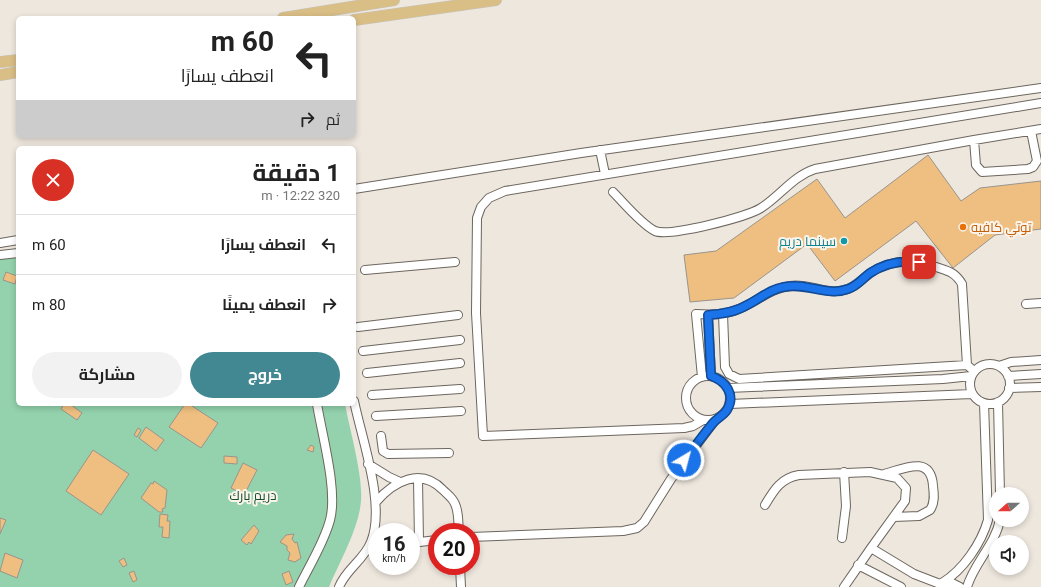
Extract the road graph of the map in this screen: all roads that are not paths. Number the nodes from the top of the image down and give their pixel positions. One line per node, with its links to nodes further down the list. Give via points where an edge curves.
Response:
1 (394, 0): 3 (main road)
2 (496, 0): 4 (main road)
3 (294, 16)
4 (356, 20)
5 (16, 60): 6 (main road)
6 (0, 62)
7 (16, 72): 8 (main road)
8 (0, 75)
9 (1041, 88): 14 (street)
10 (1041, 103): 15 (street)
11 (1041, 130): 12 (street)
12 (1032, 131): 13 (street); 13 (street, via 1036,161 1033,168 1028,169 982,172 976,165)
13 (974, 140): 17 (street, via 809,171 756,211 672,232 658,232 650,228)
14 (600, 150): 15 (street); 16 (street)
15 (605, 174): 56 (street, via 499,192 489,198 478,212 476,313 483,436 684,428)
16 (356, 189)
17 (613, 192)
18 (16, 240): 19 (street)
19 (0, 243)
20 (16, 252): 21 (street)
21 (0, 256)
22 (454, 262): 23 (street)
23 (364, 270)
24 (1041, 303): 25 (street)
25 (1026, 304)
26 (722, 314): 28 (street); 34 (street, via 725,367 729,374 739,379); 34 (street, via 741,308 768,292 783,287 799,285 825,291 840,291 853,287 885,265 902,261 919,262 951,272 962,284)
27 (458, 315): 29 (street)
28 (708, 315): 39 (street); 41 (street, via 696,314)
29 (358, 327)
30 (460, 340): 31 (street)
31 (363, 350)
32 (1041, 360): 35 (street, via 1011,362)
33 (460, 363): 36 (street)
34 (967, 365): 37 (street)
35 (999, 366): 37 (street, via 983,365); 40 (street)
36 (367, 372)
37 (973, 374): 43 (street, via 943,379); 46 (street, via 970,388)
38 (1041, 374): 40 (street)
39 (711, 376): 41 (street); 43 (street, via 718,378)
40 (1008, 376): 44 (street)
41 (702, 377): 56 (street, via 688,389 686,402 692,414)
42 (1041, 387): 44 (street)
43 (728, 388): 50 (street)
44 (1009, 388): 48 (street, via 1003,399)
45 (460, 389): 47 (street)
46 (972, 394): 49 (street); 50 (street)
47 (372, 395)
48 (998, 402): 49 (street); 64 (street)
49 (984, 403): 76 (street, via 988,520 984,532 968,558 957,571)
50 (730, 404): 55 (street, via 722,416)
51 (317, 406): 77 (street, via 332,487 332,512 327,529)
52 (355, 406): 59 (street)
53 (461, 411): 54 (street)
54 (376, 416)
55 (716, 419): 56 (street); 71 (street, via 671,479 647,518 637,528)
56 (703, 420)
57 (380, 436): 58 (street, via 383,451 388,454)
58 (449, 453)
59 (368, 464): 63 (street); 65 (street)
60 (844, 472): 61 (street); 66 (street, via 789,478 776,487); 72 (street, via 846,506)
61 (884, 474): 67 (street, via 897,478 906,488 905,501); 67 (street, via 914,466 927,468 932,475 934,499 930,510 923,515)
62 (418, 479): 63 (street); 68 (street); 69 (street, via 433,482 452,499 457,508)
63 (400, 482): 65 (street, via 388,488)
64 (1000, 487)
65 (376, 502): 78 (street, via 371,542)
66 (765, 505)
67 (894, 517): 73 (street)
68 (416, 523)
69 (458, 523)
70 (998, 527): 83 (street)
71 (480, 537)
72 (842, 538)
73 (870, 548): 74 (street); 76 (street, via 914,574)
74 (858, 565): 80 (street); 81 (street)
75 (460, 575): 79 (street)
76 (939, 585): 82 (street, via 952,583)
77 (299, 587)
78 (339, 587)
79 (461, 587)
80 (844, 587)
81 (901, 587)
82 (960, 587)
83 (967, 587)

